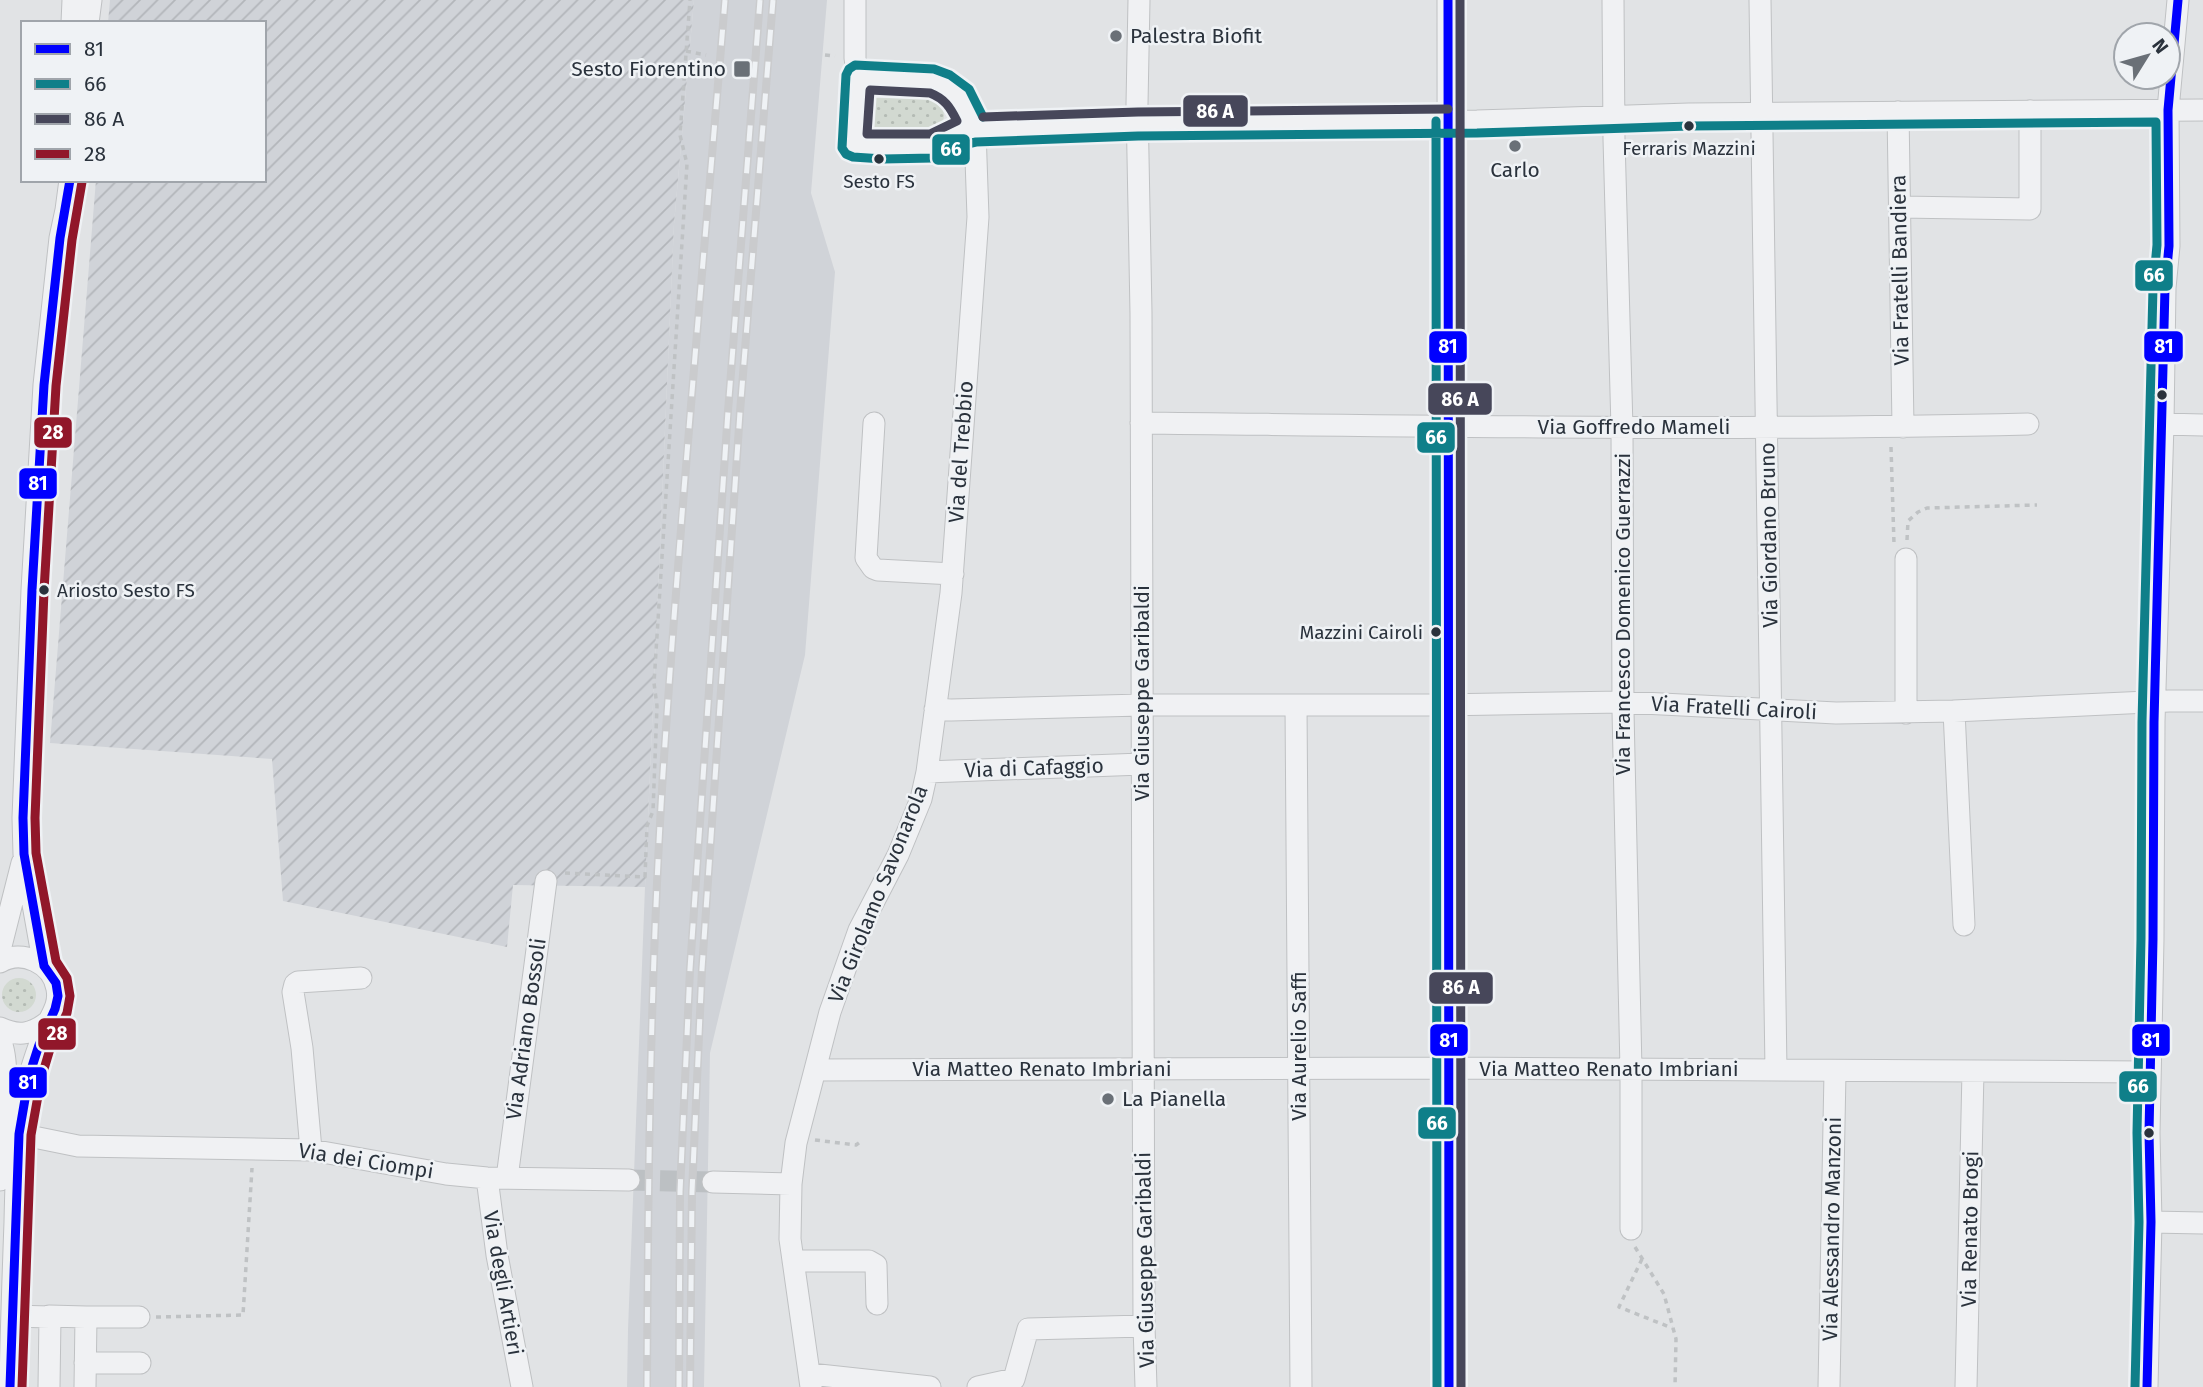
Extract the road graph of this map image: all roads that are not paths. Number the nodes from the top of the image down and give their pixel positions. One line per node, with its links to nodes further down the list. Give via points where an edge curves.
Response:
1 (73, 0): 9 (street)
2 (91, 0): 10 (street)
3 (855, 0): 11 (street)
4 (1139, 0): 19 (street, Via Giuseppe Garibaldi)
5 (1448, 0): 18 (street)
6 (1613, 0): 17 (street, Via Francesco Domenico Guerrazzi)
7 (1760, 0): 16 (street, Via Giordano Bruno)
8 (2178, 0): 12 (street)
9 (72, 21)
10 (88, 21)
11 (858, 77): 20 (street, via 933,81 946,86 959,97); 20 (street, via 854,145 933,146)
12 (2168, 110): 13 (street); 14 (street); 28 (street)
13 (2203, 110)
14 (2030, 111): 15 (street); 23 (street, via 2030,209)
15 (1898, 112): 16 (street); 23 (street, Via Fratelli Bandiera)
16 (1763, 113): 17 (street); 31 (street, Via Giordano Bruno)
17 (1614, 117): 18 (street); 33 (street, Via Francesco Domenico Guerrazzi)
18 (1448, 121): 19 (street); 30 (street)
19 (1138, 124): 20 (street); 26 (street, Via Giuseppe Garibaldi)
20 (975, 130): 35 (street, Via del Trebbio, via 978,217)
21 (60, 182): 24 (street)
22 (70, 182): 24 (street)
23 (1900, 206): 32 (street, Via Fratelli Bandiera)
24 (60, 238): 48 (street, via 44,385 34,555)
25 (874, 423): 35 (street, via 866,558 878,569)
26 (1141, 424): 30 (street, Via Goffredo Mameli); 39 (street, Via Giuseppe Garibaldi)
27 (2028, 424): 32 (street, Via Goffredo Mameli)
28 (2163, 424): 29 (street); 36 (street)
29 (2203, 425)
30 (1449, 426): 33 (street, Via Goffredo Mameli); 41 (street)
31 (1766, 426): 32 (street, Via Goffredo Mameli); 33 (street, Via Goffredo Mameli); 43 (street, Via Giordano Bruno)
32 (1897, 427)
33 (1622, 428): 38 (street, Via Francesco Domenico Guerrazzi)
34 (1900, 552): 45 (street)
35 (953, 574): 42 (street, Via del Trebbio)
36 (2154, 701): 37 (street, Via Fratelli Cairoli); 44 (street, Via Fratelli Cairoli); 59 (street)
37 (2203, 701)
38 (1623, 702): 41 (street, Via Fratelli Cairoli); 43 (street, Via Fratelli Cairoli); 63 (street, Via Francesco Domenico Guerrazzi)
39 (1141, 705): 40 (street, Via Fratelli Cairoli); 42 (street, Via Fratelli Cairoli); 46 (street, Via Giuseppe Garibaldi)
40 (1296, 705): 41 (street, Via Fratelli Cairoli); 61 (street, Via Aurelio Saffi)
41 (1448, 705): 58 (street)
42 (935, 709): 47 (street, Via del Trebbio)
43 (1772, 711): 45 (street, Via Fratelli Cairoli); 64 (street, Via Giordano Bruno)
44 (1954, 711): 45 (street, Via Fratelli Cairoli); 50 (street)
45 (1906, 712)
46 (1142, 764): 47 (street, Via di Cafaggio); 60 (street, Via Giuseppe Garibaldi)
47 (927, 772): 62 (street, Via Girolamo Savonarola, via 898,855 859,930)
48 (24, 854): 51 (street); 53 (street)
49 (546, 881): 70 (street, Via Adriano Bossoli)
50 (1964, 925)
51 (0, 950)
52 (0, 962): 53 (street, via 24,957)
53 (44, 966): 55 (street, via 57,989)
54 (360, 978): 69 (street, via 295,984)
55 (49, 1021): 56 (street, via 26,1033); 67 (street, via 29,1076)
56 (0, 1028)
57 (0, 1040): 68 (street, via 6,1073)
58 (1449, 1068): 61 (street, Via Matteo Renato Imbriani); 63 (street, Via Matteo Renato Imbriani); 96 (street)
59 (2150, 1068): 66 (street, Via Matteo Renato Imbriani, via 2145,1072); 75 (street)
60 (1144, 1069): 61 (street, Via Matteo Renato Imbriani); 62 (street, Via Matteo Renato Imbriani); 84 (street, Via Giuseppe Garibaldi)
61 (1300, 1069): 95 (street, Via Aurelio Saffi)
62 (815, 1070): 74 (street, Via Girolamo Savonarola)
63 (1631, 1070): 64 (street, Via Matteo Renato Imbriani); 77 (street, Via Francesco Domenico Guerrazzi)
64 (1776, 1070): 65 (street, Via Matteo Renato Imbriani)
65 (1835, 1072): 66 (street, Via Matteo Renato Imbriani); 97 (street, Via Alessandro Manzoni)
66 (1973, 1072): 98 (street, Via Renato Brogi)
67 (19, 1134): 69 (street, Via dei Ciompi, via 78,1146); 80 (street)
68 (1, 1150): 71 (street)
69 (311, 1150): 70 (street, Via dei Ciompi, via 446,1174)
70 (497, 1178): 72 (street, Via dei Ciompi); 91 (street, Via degli Artieri, via 497,1255)
71 (0, 1180)
72 (629, 1180)
73 (713, 1182): 74 (street)
74 (791, 1184): 78 (street, Via Girolamo Savonarola)
75 (2151, 1222): 76 (street); 99 (street)
76 (2203, 1223)
77 (1632, 1228)
78 (793, 1261): 79 (street, via 869,1261 876,1265); 87 (street, Via Girolamo Savonarola)
79 (877, 1304)
80 (12, 1316): 81 (street); 88 (street)
81 (49, 1316): 83 (street); 89 (street)
82 (139, 1317): 83 (street)
83 (86, 1318): 85 (street)
84 (1144, 1326): 93 (street, via 1028,1329 1014,1379); 94 (street, Via Giuseppe Garibaldi)
85 (85, 1363): 86 (street); 90 (street)
86 (141, 1363)
87 (811, 1380): 92 (street)
88 (10, 1387)
89 (49, 1387)
90 (85, 1387)
91 (522, 1387)
92 (930, 1387)
93 (978, 1387)
94 (1146, 1387)
95 (1301, 1387)
96 (1449, 1387)
97 (1829, 1387)
98 (1966, 1387)
99 (2147, 1387)

